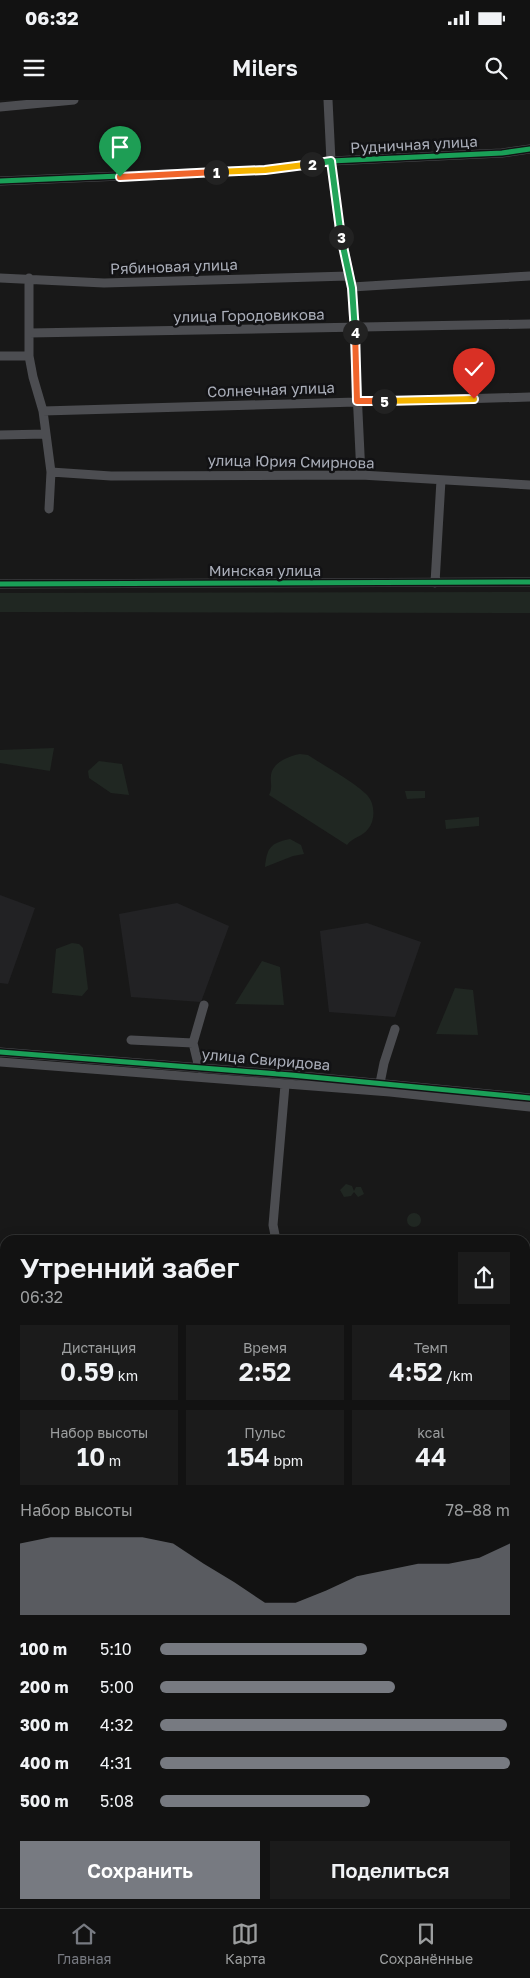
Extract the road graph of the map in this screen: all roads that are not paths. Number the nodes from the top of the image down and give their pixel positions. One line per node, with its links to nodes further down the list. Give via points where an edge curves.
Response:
1 (74, 100): 3 (street)
2 (328, 100): 5 (street)
3 (0, 107)
4 (530, 149): 5 (street, Рудничная улица)
5 (331, 161): 6 (street, Рудничная улица, via 265,170); 7 (street)
6 (0, 181)
7 (348, 276): 10 (street, Рябиновая улица, via 104,283); 11 (street)
8 (530, 276): 11 (street)
9 (0, 278): 10 (street, Рябиновая улица)
10 (29, 278): 14 (street)
11 (352, 288): 13 (street)
12 (530, 324): 13 (street, улица Городовикова)
13 (355, 328): 14 (street, улица Городовикова); 18 (street)
14 (29, 333): 16 (street)
15 (0, 356): 16 (street)
16 (29, 356): 19 (street)
17 (530, 397): 18 (street, Солнечная улица)
18 (357, 401): 19 (street, Солнечная улица); 23 (street)
19 (43, 411): 20 (street)
20 (46, 434): 21 (street); 22 (street)
21 (0, 435)
22 (51, 472): 23 (street, улица Юрия Смирнова, via 111,476); 26 (street)
23 (361, 475): 24 (street, улица Юрия Смирнова)
24 (441, 480): 25 (street, улица Юрия Смирнова); 28 (street)
25 (530, 485)
26 (50, 509)
27 (530, 582): 28 (street, Минская улица)
28 (435, 583): 29 (street, Минская улица)
29 (0, 584)
30 (204, 1005): 33 (street)
31 (394, 1029): 37 (street)
32 (131, 1040): 33 (street)
33 (193, 1043): 36 (street)
34 (0, 1052): 36 (street, улица Свиридова)
35 (0, 1062): 38 (street, улица Свиридова)
36 (200, 1068): 37 (street, улица Свиридова)
37 (380, 1083): 39 (street, улица Свиридова)
38 (285, 1085): 40 (street, улица Свиридова); 41 (street, via 273,1225)
39 (530, 1098)
40 (530, 1107)
41 (275, 1235)

